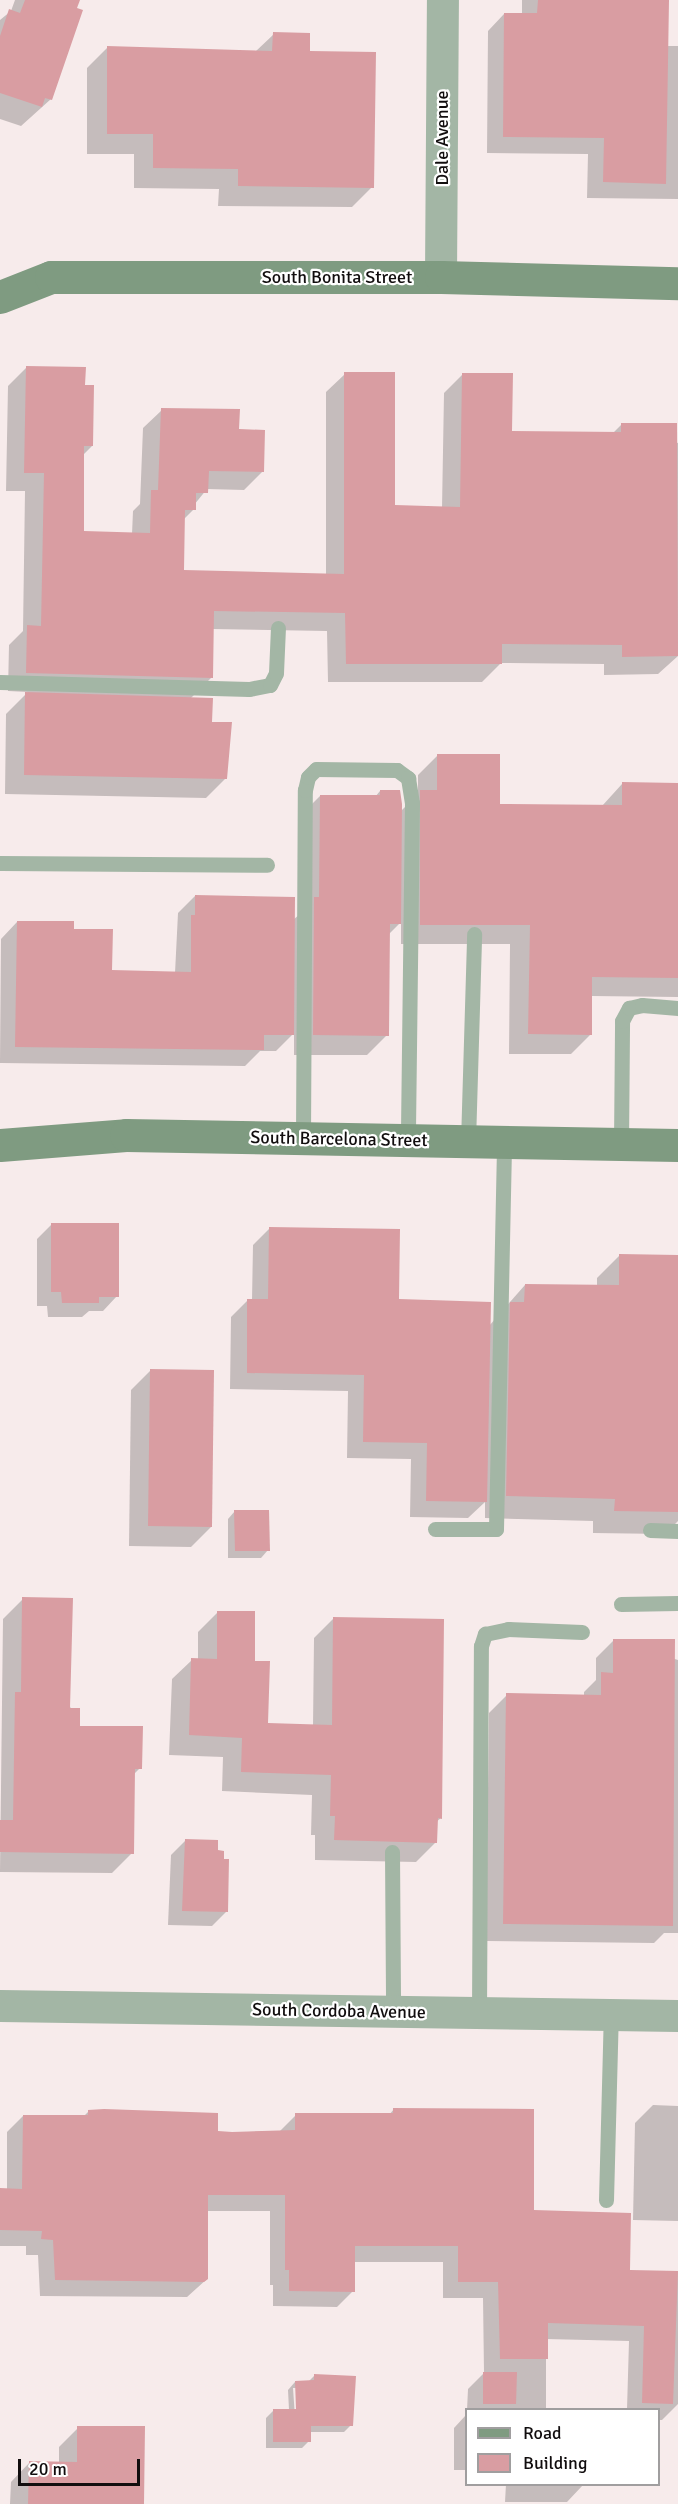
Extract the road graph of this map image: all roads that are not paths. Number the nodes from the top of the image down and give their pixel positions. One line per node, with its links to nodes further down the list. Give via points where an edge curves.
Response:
1 (442, 0): 2 (street, Dale Avenue)
2 (441, 277): 3 (main road, South Bonita Street); 4 (main road, South Bonita Street, via 51,277)
3 (678, 283)
4 (0, 297)
5 (278, 627): 6 (lane, via 276,673 270,685 249,689)
6 (0, 682)
7 (0, 863): 8 (lane)
8 (267, 865)
9 (474, 934): 13 (lane)
10 (678, 1008): 15 (lane, via 629,1008 622,1021)
11 (303, 1139): 12 (main road, South Barcelona Street); 12 (lane, via 308,777 316,769 397,770 408,778 412,804); 16 (main road, South Barcelona Street, via 126,1136)
12 (408, 1141): 13 (main road, South Barcelona Street)
13 (468, 1142): 14 (main road, South Barcelona Street)
14 (504, 1142): 15 (main road, South Barcelona Street); 18 (lane, via 496,1529)
15 (621, 1144): 17 (main road, South Barcelona Street)
16 (0, 1145)
17 (678, 1145)
18 (435, 1528)
19 (650, 1530): 20 (lane)
20 (678, 1531)
21 (621, 1604): 22 (lane)
22 (678, 1604)
23 (582, 1632): 27 (lane, via 508,1629 485,1634 481,1646)
24 (392, 1852): 26 (lane)
25 (0, 2006): 26 (street, South Cordoba Avenue)
26 (393, 2012): 27 (street, South Cordoba Avenue)
27 (478, 2013): 28 (street, South Cordoba Avenue)
28 (611, 2015): 29 (street, South Cordoba Avenue); 30 (lane)
29 (678, 2016)
30 (606, 2200)

